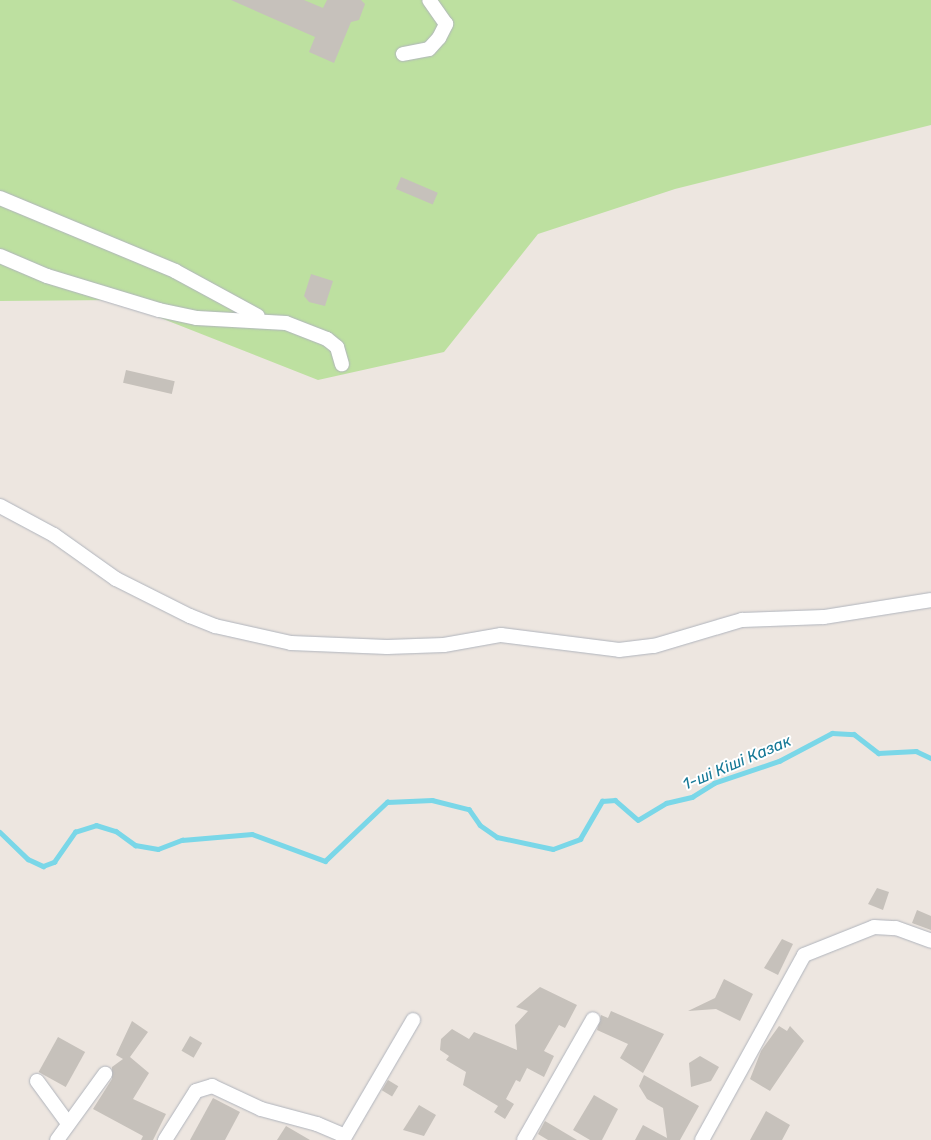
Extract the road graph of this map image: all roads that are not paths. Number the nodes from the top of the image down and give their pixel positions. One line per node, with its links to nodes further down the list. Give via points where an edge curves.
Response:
1 (429, 0): 2 (street, via 441,11 446,24 429,49)
2 (403, 54)
3 (0, 198): 5 (street, via 175,271)
4 (0, 256): 5 (street, via 47,276 159,310 197,318)
5 (263, 318): 6 (street, via 328,339 337,348)
6 (342, 364)
7 (0, 506): 8 (street, via 54,535 116,578 190,616 215,626 292,643 387,647 444,645 501,635 619,650 654,646 742,620 824,617)
8 (931, 600)
9 (931, 941): 19 (street, via 896,928 874,927 804,955)
10 (593, 1019): 18 (street)
11 (413, 1020): 15 (street)
12 (104, 1074): 14 (street)
13 (37, 1081): 14 (street)
14 (67, 1122): 16 (street)
15 (344, 1138): 17 (street, via 317,1124 261,1109 212,1086 196,1091)
16 (58, 1140)
17 (165, 1140)
18 (524, 1140)
19 (702, 1140)

